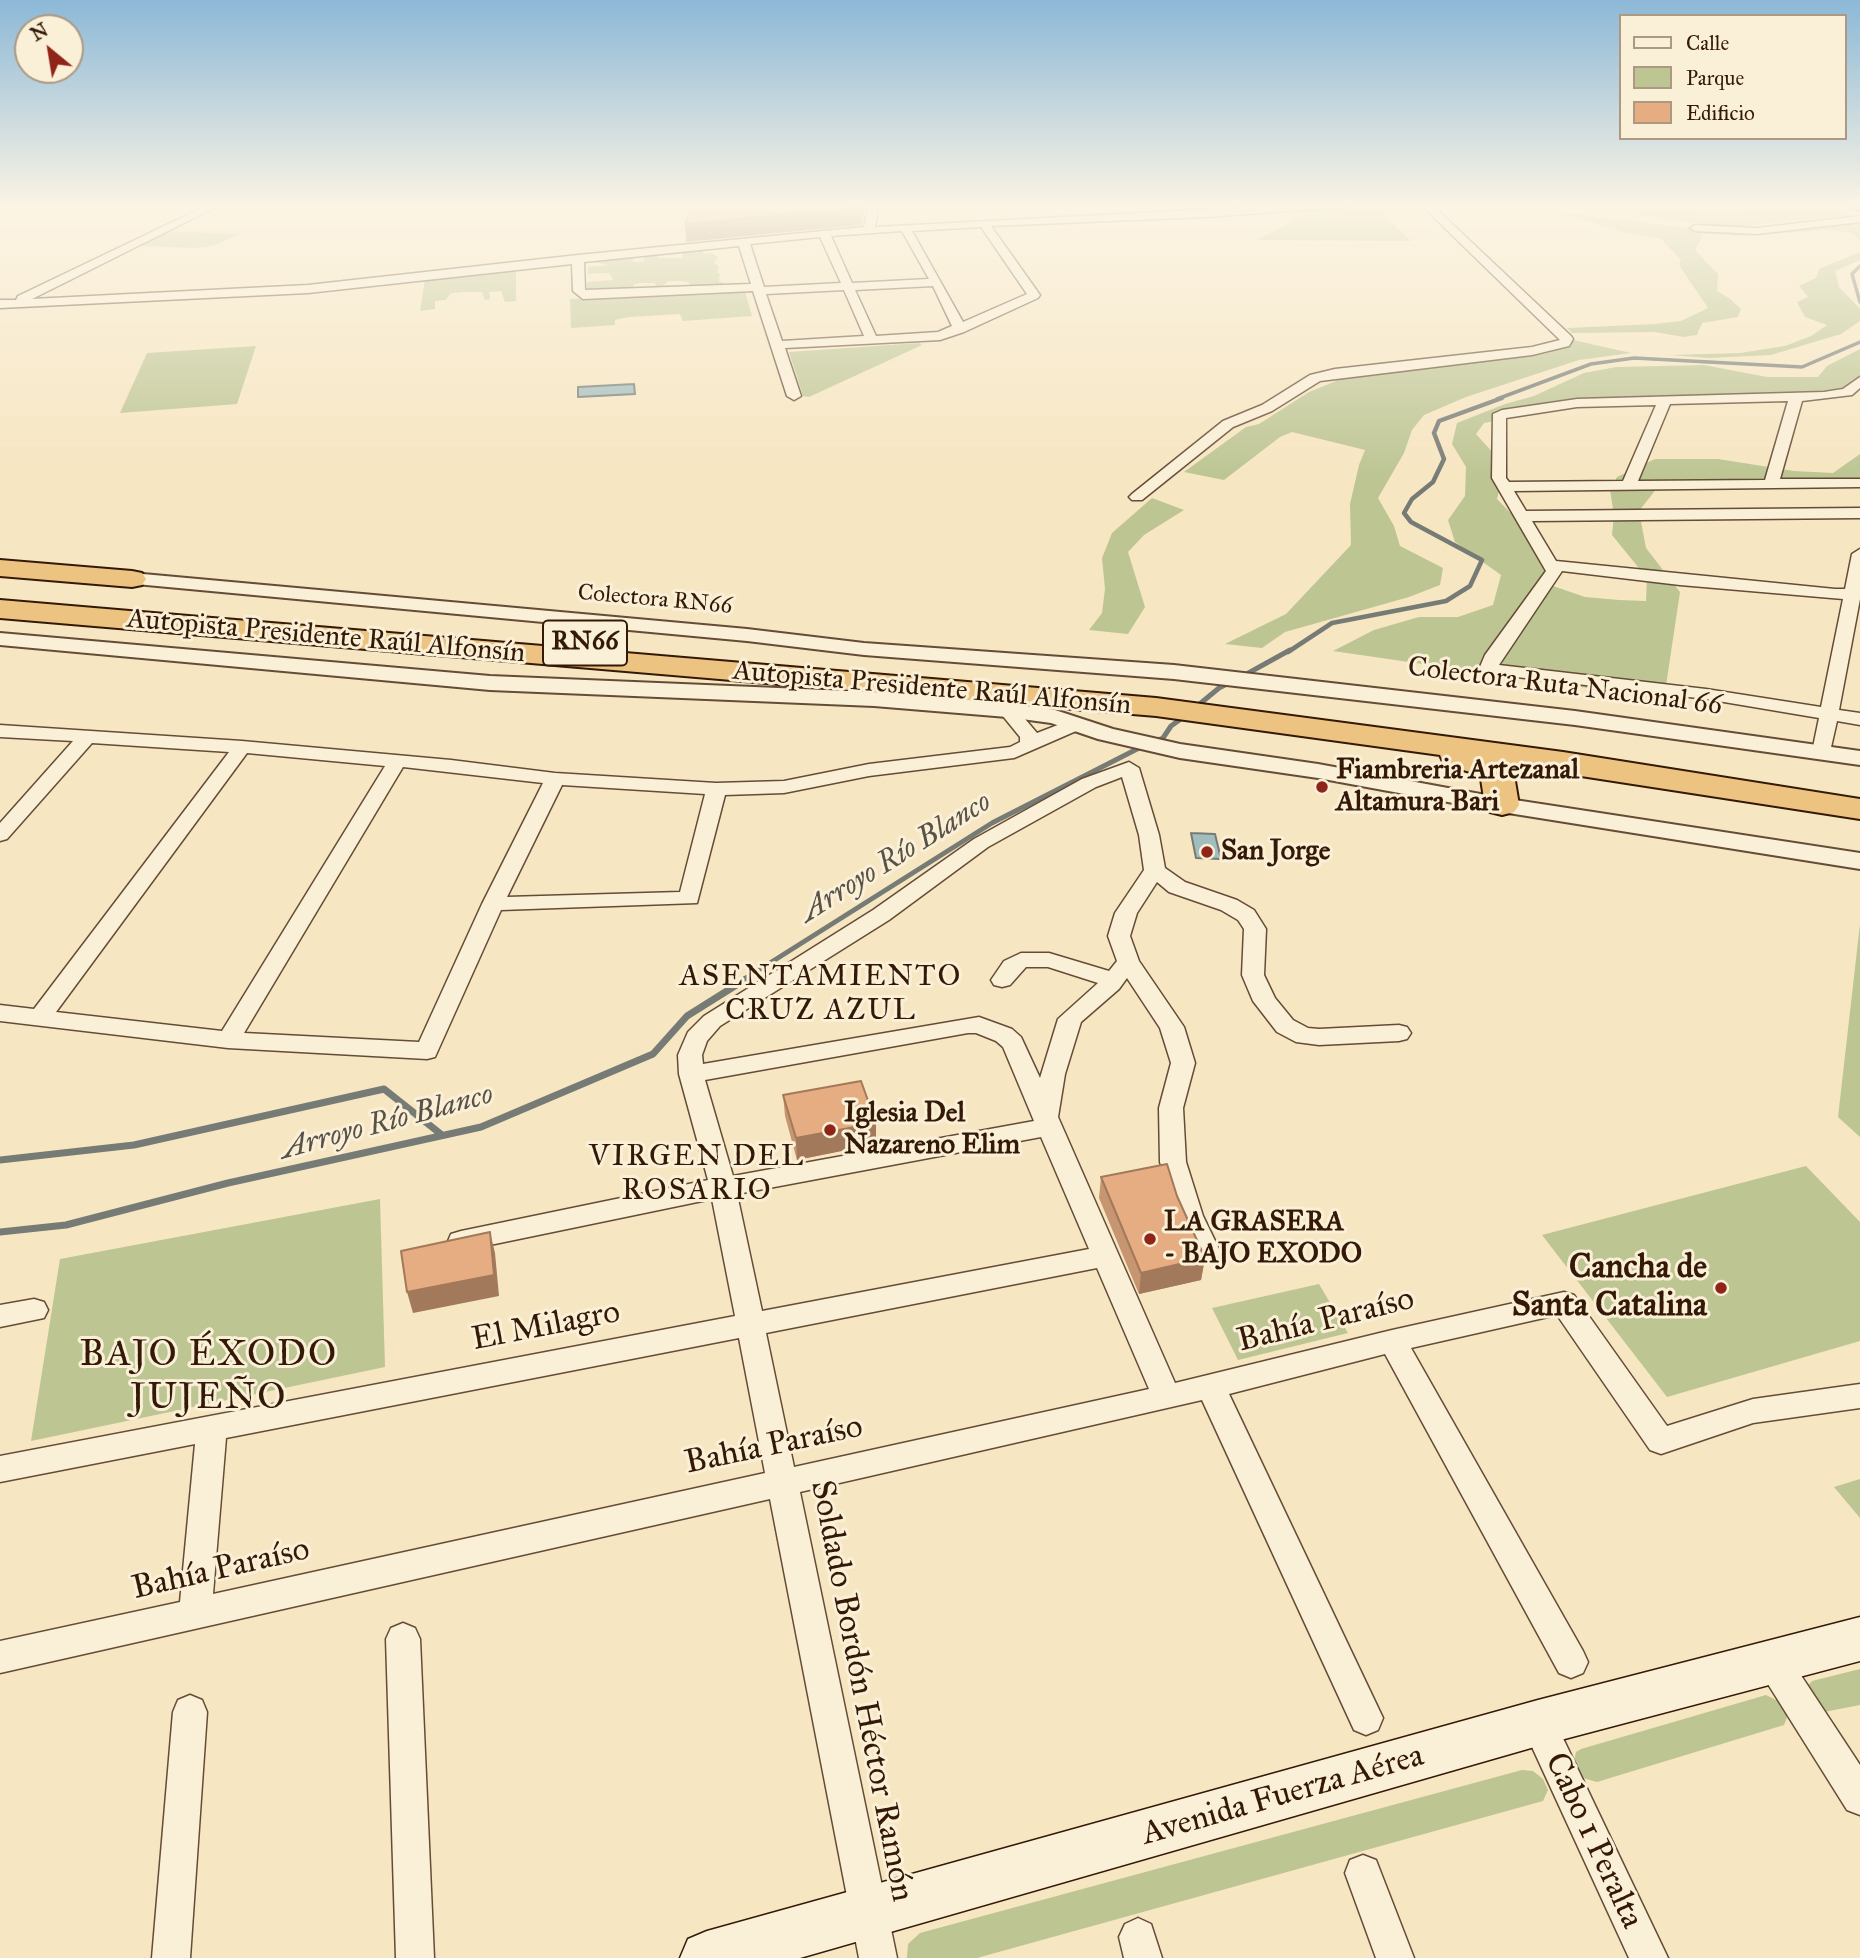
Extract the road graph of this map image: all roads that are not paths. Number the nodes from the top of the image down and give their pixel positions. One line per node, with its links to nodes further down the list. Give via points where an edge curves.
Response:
1 (31, 295): 10 (street)
2 (183, 295): 10 (street)
3 (758, 295): 15 (street)
4 (759, 295): 13 (street)
5 (853, 295): 12 (street)
6 (944, 295): 11 (street)
7 (1033, 295): 11 (street)
8 (1520, 295): 25 (street, via 1567,340 1565,343 1315,378 1267,408 1228,424)
9 (0, 304): 10 (street)
10 (13, 304)
11 (960, 329): 12 (street, via 940,336)
12 (871, 339): 13 (street)
13 (778, 345): 16 (street)
14 (1860, 381): 17 (street, via 1847,392)
15 (779, 393)
16 (794, 396)
17 (1814, 396): 18 (street); 20 (street)
18 (1796, 397): 19 (street); 22 (street)
19 (1665, 399): 23 (street); 24 (street, via 1565,404 1502,414 1498,417 1499,478)
20 (1860, 403)
21 (1860, 483): 22 (street)
22 (1771, 484): 23 (street)
23 (1629, 485): 24 (street)
24 (1504, 487): 27 (street)
25 (1137, 497)
26 (1860, 513): 27 (street)
27 (1523, 516): 29 (street)
28 (1860, 554): 32 (street)
29 (1552, 565): 32 (street); 39 (street, via 1553,576 1488,669)
30 (0, 568): 31 (highway)
31 (132, 579): 37 (street, Colectora RN66, via 747,635 891,652)
32 (1856, 594): 39 (street)
33 (0, 595): 37 (highway, Autopista Presidente Raúl Alfonsín / RN66)
34 (0, 609): 37 (highway, Autopista Presidente Raúl Alfonsín / RN66)
35 (0, 639): 40 (street, via 491,683 862,699)
36 (1261, 682): 37 (street, Colectora RN66); 47 (street, Colectora Ruta Nacional 66)
37 (1167, 696): 38 (highway)
38 (1213, 712): 52 (highway, via 1582,749); 53 (highway, via 1466,759 1497,775); 54 (highway)
39 (1828, 713): 41 (street); 47 (street)
40 (1015, 718): 42 (street, via 1055,717); 45 (street, via 1030,737)
41 (1860, 719)
42 (1060, 730): 45 (street); 53 (street, via 1106,734 1180,751)
43 (0, 732): 44 (street)
44 (89, 735): 46 (street); 55 (street)
45 (1029, 746): 51 (street, via 995,756 908,764 784,787)
46 (242, 747): 49 (street); 62 (street)
47 (1822, 752): 48 (street, Colectora Ruta Nacional 66)
48 (1860, 758)
49 (397, 762): 50 (street); 64 (street)
50 (555, 779): 51 (street); 58 (street)
51 (716, 789): 58 (street, via 689,898)
52 (1860, 791)
53 (1502, 805): 56 (street)
54 (1860, 809)
55 (0, 835)
56 (1860, 861)
57 (1155, 870): 59 (street, via 1126,913 1119,936); 63 (street, via 1177,887 1246,915 1255,929 1253,975 1285,1026 1304,1036 1319,1037); 65 (street, Soldado Bordón Héctor Ramón, via 1129,768 1089,783 981,843 881,915 712,1021 696,1038 690,1055)
58 (493, 904): 64 (street, via 428,1051)
59 (1122, 971): 60 (street, via 1021,960); 66 (street, via 1070,1020 1053,1073); 69 (street, via 1172,1027 1182,1063 1171,1108 1173,1162)
60 (1002, 979)
61 (0, 1013): 62 (street)
62 (41, 1016): 64 (street)
63 (1399, 1033)
64 (228, 1040)
65 (691, 1074): 66 (street, via 979,1025 1013,1043); 67 (street, Soldado Bordón Héctor Ramón)
66 (1047, 1123): 67 (street); 70 (street)
67 (723, 1187): 68 (street); 73 (street, Soldado Bordón Héctor Ramón)
68 (443, 1244)
69 (1207, 1253)
70 (1105, 1256): 73 (street, El Milagro); 77 (street)
71 (34, 1310): 72 (street)
72 (0, 1316)
73 (752, 1323): 78 (street, El Milagro); 80 (street, Soldado Bordón Héctor Ramón)
74 (1392, 1341): 75 (street, Bahía Paraíso); 76 (street, Bahía Paraíso, via 1564,1303 1661,1441 1753,1411); 85 (street)
75 (1211, 1387): 77 (street, Bahía Paraíso); 88 (street)
76 (1860, 1396)
77 (1167, 1397): 80 (street, Bahía Paraíso)
78 (212, 1427): 79 (street, El Milagro); 81 (street)
79 (0, 1469)
80 (783, 1482): 81 (street, Bahía Paraíso); 92 (street, Soldado Bordón Héctor Ramón)
81 (195, 1614): 84 (street, Bahía Paraíso)
82 (403, 1639): 94 (street)
83 (1860, 1639): 86 (main road, Avenida Fuerza Aérea)
84 (0, 1657)
85 (1571, 1662)
86 (1773, 1662): 89 (main road, Avenida Fuerza Aérea); 90 (street)
87 (190, 1713): 93 (street)
88 (1366, 1718)
89 (1538, 1723): 92 (main road, Avenida Fuerza Aérea); 97 (street, Cabo 1 Peralta)
90 (1860, 1797)
91 (1363, 1872): 96 (street)
92 (874, 1935): 95 (main road, Avenida Fuerza Aérea)
93 (172, 1958)
94 (415, 1958)
95 (707, 1958)
96 (1395, 1958)
97 (1649, 1958)

